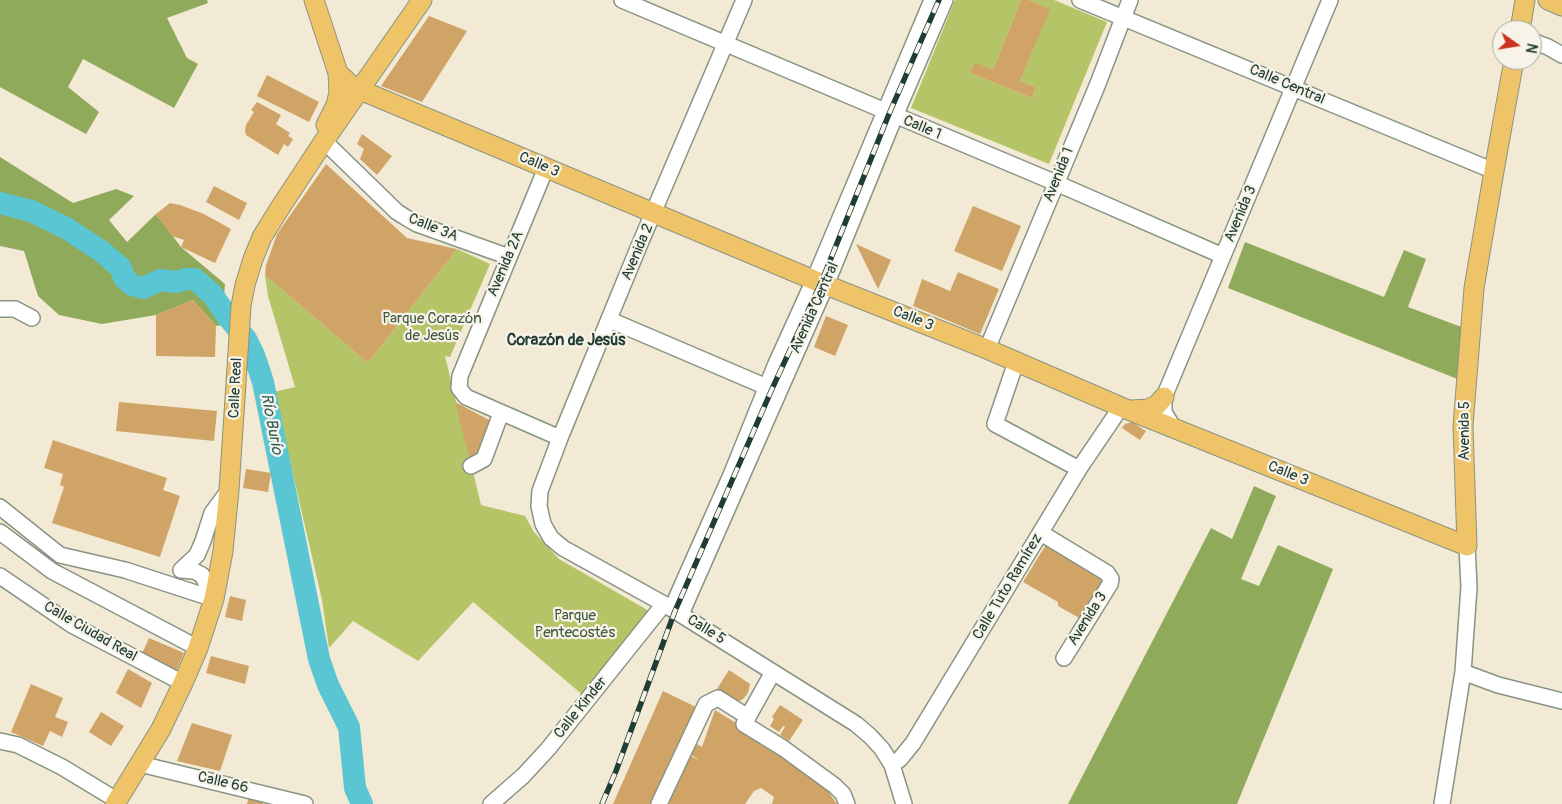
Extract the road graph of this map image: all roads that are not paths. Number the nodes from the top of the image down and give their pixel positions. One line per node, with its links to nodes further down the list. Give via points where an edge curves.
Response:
1 (314, 0): 19 (main road)
2 (422, 0): 21 (main road, Calle Real)
3 (622, 0): 15 (street, Calle 1)
4 (744, 0): 15 (street, Avenida 2)
5 (932, 0): 22 (street, Avenida Central)
6 (945, 0): 22 (street, Avenida Central)
7 (1080, 0): 13 (street, Calle Central)
8 (1130, 0): 13 (street, Avenida 1)
9 (1330, 0): 20 (street, Avenida 3)
10 (1525, 0): 14 (main road)
11 (1548, 0): 12 (main road)
12 (1562, 6)
13 (1123, 18): 20 (street, Calle Central); 26 (street, Avenida 1)
14 (1522, 20)
15 (726, 45): 22 (street, Calle 1); 27 (street, Avenida 2)
16 (1542, 45): 17 (street)
17 (1562, 55)
18 (1512, 70): 25 (main road, Avenida 5)
19 (338, 73): 21 (main road, Calle 3, via 346,83); 23 (main road, via 339,92 324,131)
20 (1293, 88): 25 (street, Calle Central); 28 (street, Avenida 3)
21 (361, 91): 23 (main road, Calle Real); 24 (main road, Calle 3)
22 (890, 114): 26 (street, Calle 1); 30 (street, Avenida Central)
23 (324, 141): 29 (street, Calle 3A, via 397,212 417,224); 44 (main road, Calle Real, via 262,237 250,267 241,306)
24 (546, 168): 27 (main road, Calle 3); 29 (street, Avenida 2A)
25 (1494, 171): 49 (main road, Avenida 5, via 1474,288 1465,390)
26 (1056, 183): 28 (street, Calle 1); 34 (street, Avenida 1)
27 (654, 214): 30 (main road, Calle 3); 33 (street, Avenida 2)
28 (1223, 256): 37 (street, Avenida 3)
29 (509, 257): 39 (street, Avenida 2A, via 460,376 459,388 466,397)
30 (820, 282): 34 (main road, Calle 3); 36 (street, Avenida Central)
31 (0, 309): 32 (street, via 15,309)
32 (32, 318)
33 (610, 320): 36 (street); 41 (street, Avenida 2)
34 (987, 349): 35 (main road, Calle 3)
35 (1016, 362): 38 (main road, Calle 3); 43 (street, via 995,424)
36 (772, 389): 52 (street, Avenida Central)
37 (1164, 397): 38 (main road, via 1148,409); 40 (street, via 1164,412)
38 (1126, 408): 40 (main road, Calle 3); 43 (street, Calle Tuto Ramírez)
39 (501, 413): 41 (street); 42 (street, via 484,459)
40 (1173, 428): 49 (main road, Calle 3)
41 (560, 438): 45 (street, Avenida 2, via 540,490)
42 (471, 466)
43 (1079, 469): 48 (street, Calle Tuto Ramírez)
44 (229, 490): 51 (main road, Calle Real); 51 (street, via 212,513 197,555 181,570 202,575)
45 (539, 506): 52 (street, Calle 5, via 543,524 551,538 563,548)
46 (0, 507): 51 (street, via 60,554 125,570)
47 (0, 532): 53 (street, via 52,571)
48 (1041, 533): 54 (street, Avenida 3, via 1107,573 1111,579); 62 (street, Calle Tuto Ramírez, via 913,743)
49 (1467, 546): 56 (street, Avenida 5, via 1469,587)
50 (0, 576): 57 (street, Calle Ciudad Real, via 72,624)
51 (214, 599): 53 (main road, Calle Real)
52 (672, 609): 55 (street, Calle 5); 65 (street, Calle Kinder, via 523,776)
53 (198, 648): 57 (main road, Calle Real)
54 (1064, 658)
55 (774, 672): 59 (street); 62 (street, Calle 5, via 856,724 882,749)
56 (1463, 672): 58 (street, via 1498,685); 69 (street, Avenida 5)
57 (183, 683): 61 (main road, Calle Real)
58 (1562, 701)
59 (748, 716): 66 (street, via 718,698 706,704); 67 (street, via 744,724 835,786)
60 (0, 741): 63 (street, via 18,745 62,767)
61 (140, 764): 63 (main road, Calle Real); 64 (street, Calle 66)
62 (892, 765): 68 (street, Calle 5)
63 (116, 802)
64 (306, 804)
65 (491, 804)
66 (659, 804)
67 (847, 804)
68 (904, 804)
69 (1442, 804)

